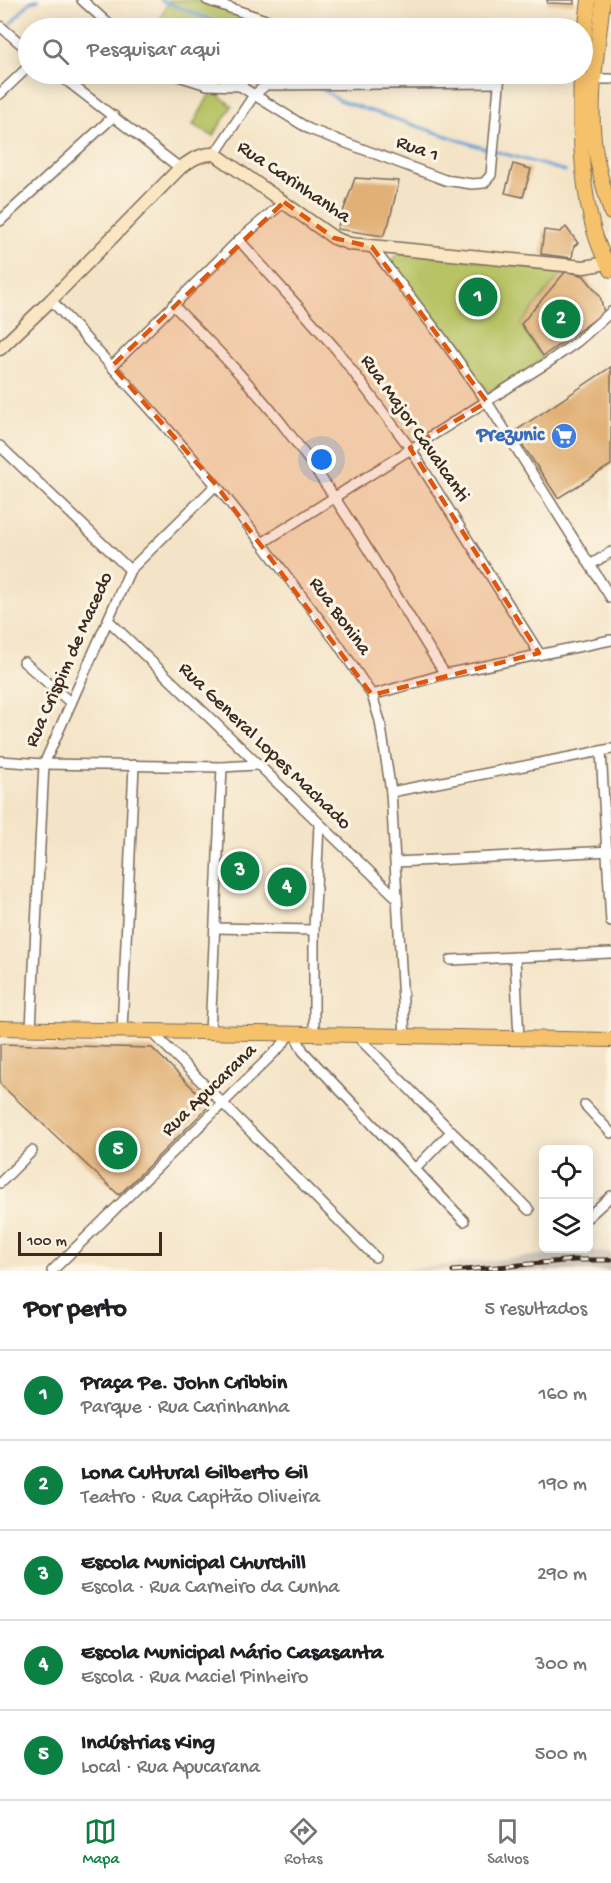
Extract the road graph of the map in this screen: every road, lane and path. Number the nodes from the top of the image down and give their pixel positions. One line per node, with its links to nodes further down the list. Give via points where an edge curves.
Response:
1 (207, 0): 6 (street)
2 (589, 0): 7 (main road)
3 (603, 0): 11 (main road)
4 (85, 2): 5 (street)
5 (102, 18)
6 (257, 18)
7 (586, 18)
8 (0, 26): 9 (street)
9 (18, 41)
10 (18, 77): 22 (street)
11 (596, 79): 12 (street); 28 (main road, via 596,153)
12 (611, 79)
13 (71, 84): 24 (street)
14 (204, 84): 21 (street)
15 (242, 84): 21 (street)
16 (304, 84): 18 (street)
17 (304, 84): 23 (street, via 266,85)
18 (352, 84)
19 (499, 84): 23 (street, Rua 1, via 491,176 484,183 472,184 445,180 309,129)
20 (581, 84): 32 (main road, via 581,146 592,221)
21 (240, 87): 23 (street, Rua 1)
22 (0, 94)
23 (254, 95): 25 (street)
24 (114, 116): 26 (street); 29 (street)
25 (215, 154): 26 (street, Rua Carinhanha, via 207,153); 27 (street, Rua Carinhanha)
26 (180, 168): 33 (street, Rua Carinhanha)
27 (284, 202): 30 (street); 31 (street, Rua Carinhanha, via 334,238)
28 (611, 213)
29 (0, 221)
30 (239, 240): 34 (street); 40 (street, Rua Major Cavalcanti, via 336,350)
31 (372, 247): 32 (street, Rua Carinhanha, via 584,267); 38 (street)
32 (610, 265)
33 (51, 300): 36 (street, Rua Carinhanha); 37 (street, Rua Bonina)
34 (173, 305): 37 (street); 42 (street, via 276,416)
35 (611, 312): 38 (street, via 578,341)
36 (0, 349)
37 (112, 366): 41 (street, Rua Bonina)
38 (487, 402): 40 (street); 45 (street)
39 (0, 446): 46 (street)
40 (410, 448): 42 (street); 50 (street, Rua Major Cavalcanti)
41 (216, 485): 43 (street, Rua Bonina); 46 (street, Rua Crispim de Macedo)
42 (333, 497): 43 (street); 52 (street)
43 (262, 543): 53 (street, Rua Bonina)
44 (611, 552): 45 (street)
45 (590, 565): 47 (street)
46 (130, 570): 48 (street, Rua Crispim de Macedo)
47 (611, 598)
48 (108, 620): 54 (street, Rua Crispim de Macedo); 59 (street, Rua General Lopes Machado)
49 (611, 640): 50 (street)
50 (539, 653): 52 (street)
51 (24, 662): 54 (street)
52 (445, 674): 53 (street)
53 (372, 695): 61 (street, Rua Bonina)
54 (71, 702): 57 (street, Rua Crispim de Macedo)
55 (606, 750): 61 (street); 63 (street)
56 (0, 760): 57 (street)
57 (44, 764): 58 (street); 73 (street, Rua Crispim de Macedo)
58 (134, 765): 60 (street); 74 (street)
59 (256, 765): 60 (street); 62 (street, Rua General Lopes Machado)
60 (222, 767): 67 (street)
61 (391, 792): 64 (street, Rua Bonina)
62 (319, 825): 65 (street, Rua General Lopes Machado); 68 (street)
63 (608, 851): 64 (street); 66 (street)
64 (396, 862): 65 (street, Rua Bonina)
65 (397, 898): 80 (street, Rua Bonina)
66 (611, 922)
67 (215, 928): 68 (street); 76 (street)
68 (314, 930): 78 (street)
69 (611, 953): 70 (street)
70 (515, 957): 71 (street); 81 (street)
71 (451, 960)
72 (0, 1028): 73 (main road)
73 (31, 1029): 74 (main road)
74 (122, 1031): 75 (main road)
75 (152, 1032): 76 (main road); 83 (street)
76 (210, 1033): 77 (main road)
77 (291, 1035): 78 (main road); 83 (street, Rua Apucarana); 88 (street)
78 (314, 1035): 79 (main road)
79 (357, 1036): 80 (main road); 85 (street)
80 (405, 1037): 81 (main road)
81 (519, 1039): 82 (main road)
82 (611, 1040)
83 (223, 1104): 94 (street); 95 (street, Rua Apucarana)
84 (585, 1105): 86 (street)
85 (452, 1131): 88 (street); 91 (street)
86 (611, 1133)
87 (32, 1151): 89 (street)
88 (415, 1169): 93 (street)
89 (0, 1183)
90 (611, 1196): 92 (street)
91 (529, 1210)
92 (593, 1212)
93 (464, 1221)
94 (375, 1257)
95 (52, 1271)

